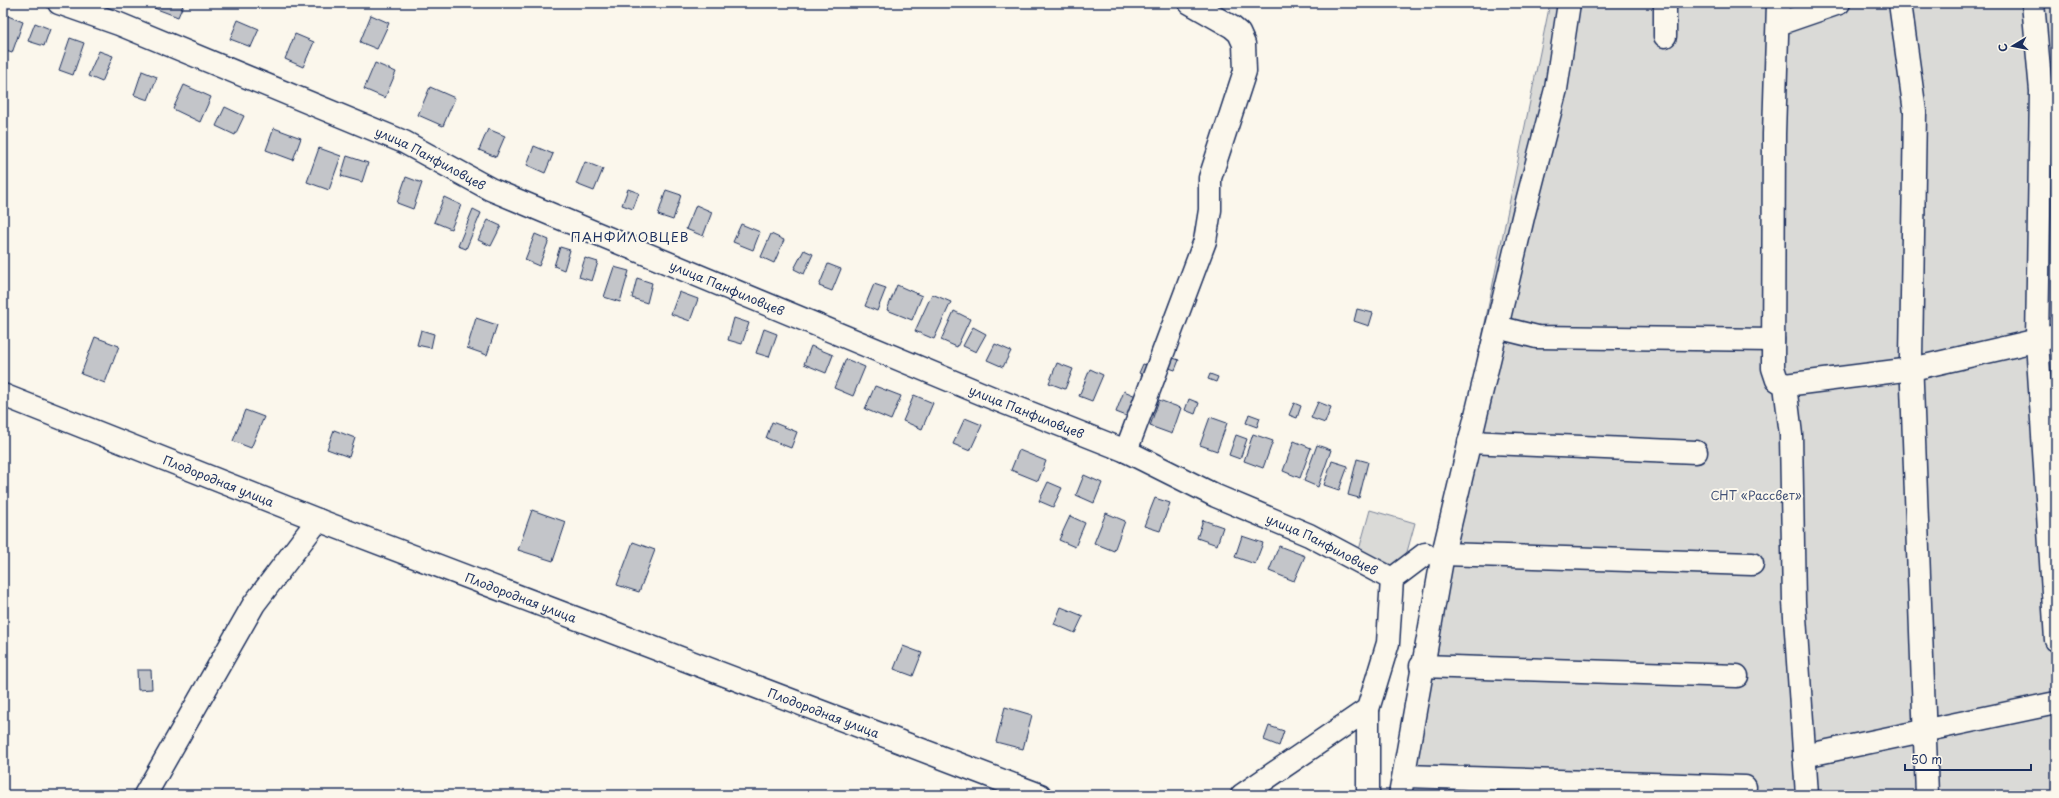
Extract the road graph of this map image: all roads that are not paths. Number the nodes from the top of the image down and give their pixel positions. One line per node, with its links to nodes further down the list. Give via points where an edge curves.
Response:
1 (59, 3): 17 (street, улица Панфиловцев, via 119,24 404,142 490,190)
2 (1190, 3): 17 (street, via 1239,33 1244,44 1245,71 1210,178 1210,210 1205,241)
3 (1569, 3): 10 (street, via 1556,89)
4 (1665, 3): 9 (street)
5 (1839, 3): 8 (street)
6 (1900, 3): 13 (street, via 1915,112)
7 (2034, 3): 11 (street, via 2041,91)
8 (1778, 14): 12 (street, via 1774,142)
9 (1665, 36)
10 (1497, 327): 12 (street, via 1537,337); 16 (street)
11 (2046, 339): 13 (street); 23 (street)
12 (1773, 340): 14 (street, via 1773,368 1777,380)
13 (1912, 369): 14 (street); 28 (street)
14 (1785, 385): 29 (street, via 1791,434 1794,602)
15 (3, 395): 19 (street, Плодородная улица)
16 (1469, 442): 18 (street); 20 (street)
17 (1126, 451): 22 (street, улица Панфиловцев, via 1216,496 1309,535)
18 (1696, 452)
19 (318, 520): 32 (street, via 254,604); 33 (street, Плодородная улица)
20 (1434, 554): 21 (street); 22 (street); 24 (street)
21 (1752, 564)
22 (1392, 580): 27 (street, via 1388,643)
23 (2056, 640)
24 (1421, 666): 25 (street); 30 (street)
25 (1737, 676)
26 (2056, 703): 28 (street)
27 (1368, 709): 34 (street); 35 (street)
28 (1924, 730): 29 (street); 37 (street)
29 (1804, 756): 36 (street)
30 (1402, 786): 31 (street)
31 (1745, 787)
32 (144, 795)
33 (1040, 795)
34 (1242, 795)
35 (1368, 795)
36 (1807, 795)
37 (1927, 795)

